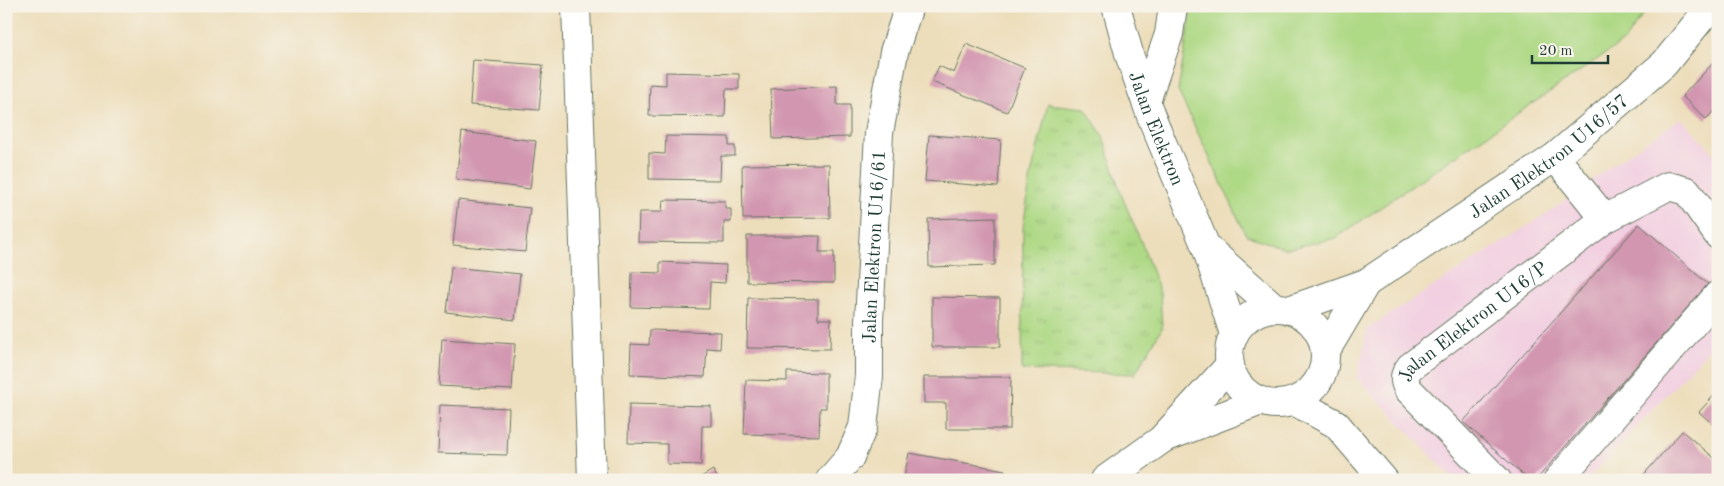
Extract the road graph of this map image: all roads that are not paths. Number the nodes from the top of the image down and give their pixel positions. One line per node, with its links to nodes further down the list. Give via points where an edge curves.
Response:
1 (576, 6): 21 (street)
2 (909, 6): 22 (street, Jalan Elektron U16/61, via 894,52 879,133 863,427 850,457)
3 (1116, 6): 6 (street, Jalan Elektron)
4 (1173, 6): 6 (street, via 1169,34)
5 (1710, 6): 7 (street, Jalan Elektron U16/57, via 1664,64)
6 (1146, 101): 10 (street, Jalan Elektron)
7 (1556, 157): 8 (street); 11 (street, Jalan Elektron U16/57)
8 (1606, 219): 9 (street, Jalan Elektron U16/P, via 1668,186 1688,191); 25 (street, Jalan Elektron U16/P, via 1405,373 1404,382 1408,389)
9 (1718, 234)
10 (1206, 248): 13 (street, Jalan Elektron); 14 (street, Jalan Elektron)
11 (1366, 283): 13 (street, Jalan Elektron U16/57); 15 (street, Jalan Elektron U16/57)
12 (1718, 295): 26 (street)
13 (1282, 309): 14 (street, via 1258,312 1244,321); 15 (street, via 1302,316 1314,325 1321,338)
14 (1234, 334): 16 (street, via 1229,349)
15 (1324, 359): 18 (street, via 1318,381); 19 (street)
16 (1230, 365): 17 (street, via 1241,388); 20 (street)
17 (1261, 401): 18 (street, via 1277,404); 20 (street)
18 (1294, 401): 19 (street)
19 (1336, 424): 24 (street)
20 (1161, 440): 23 (street)
21 (592, 480)
22 (830, 480)
23 (1105, 480)
24 (1384, 480)
25 (1497, 480)
26 (1558, 480)

